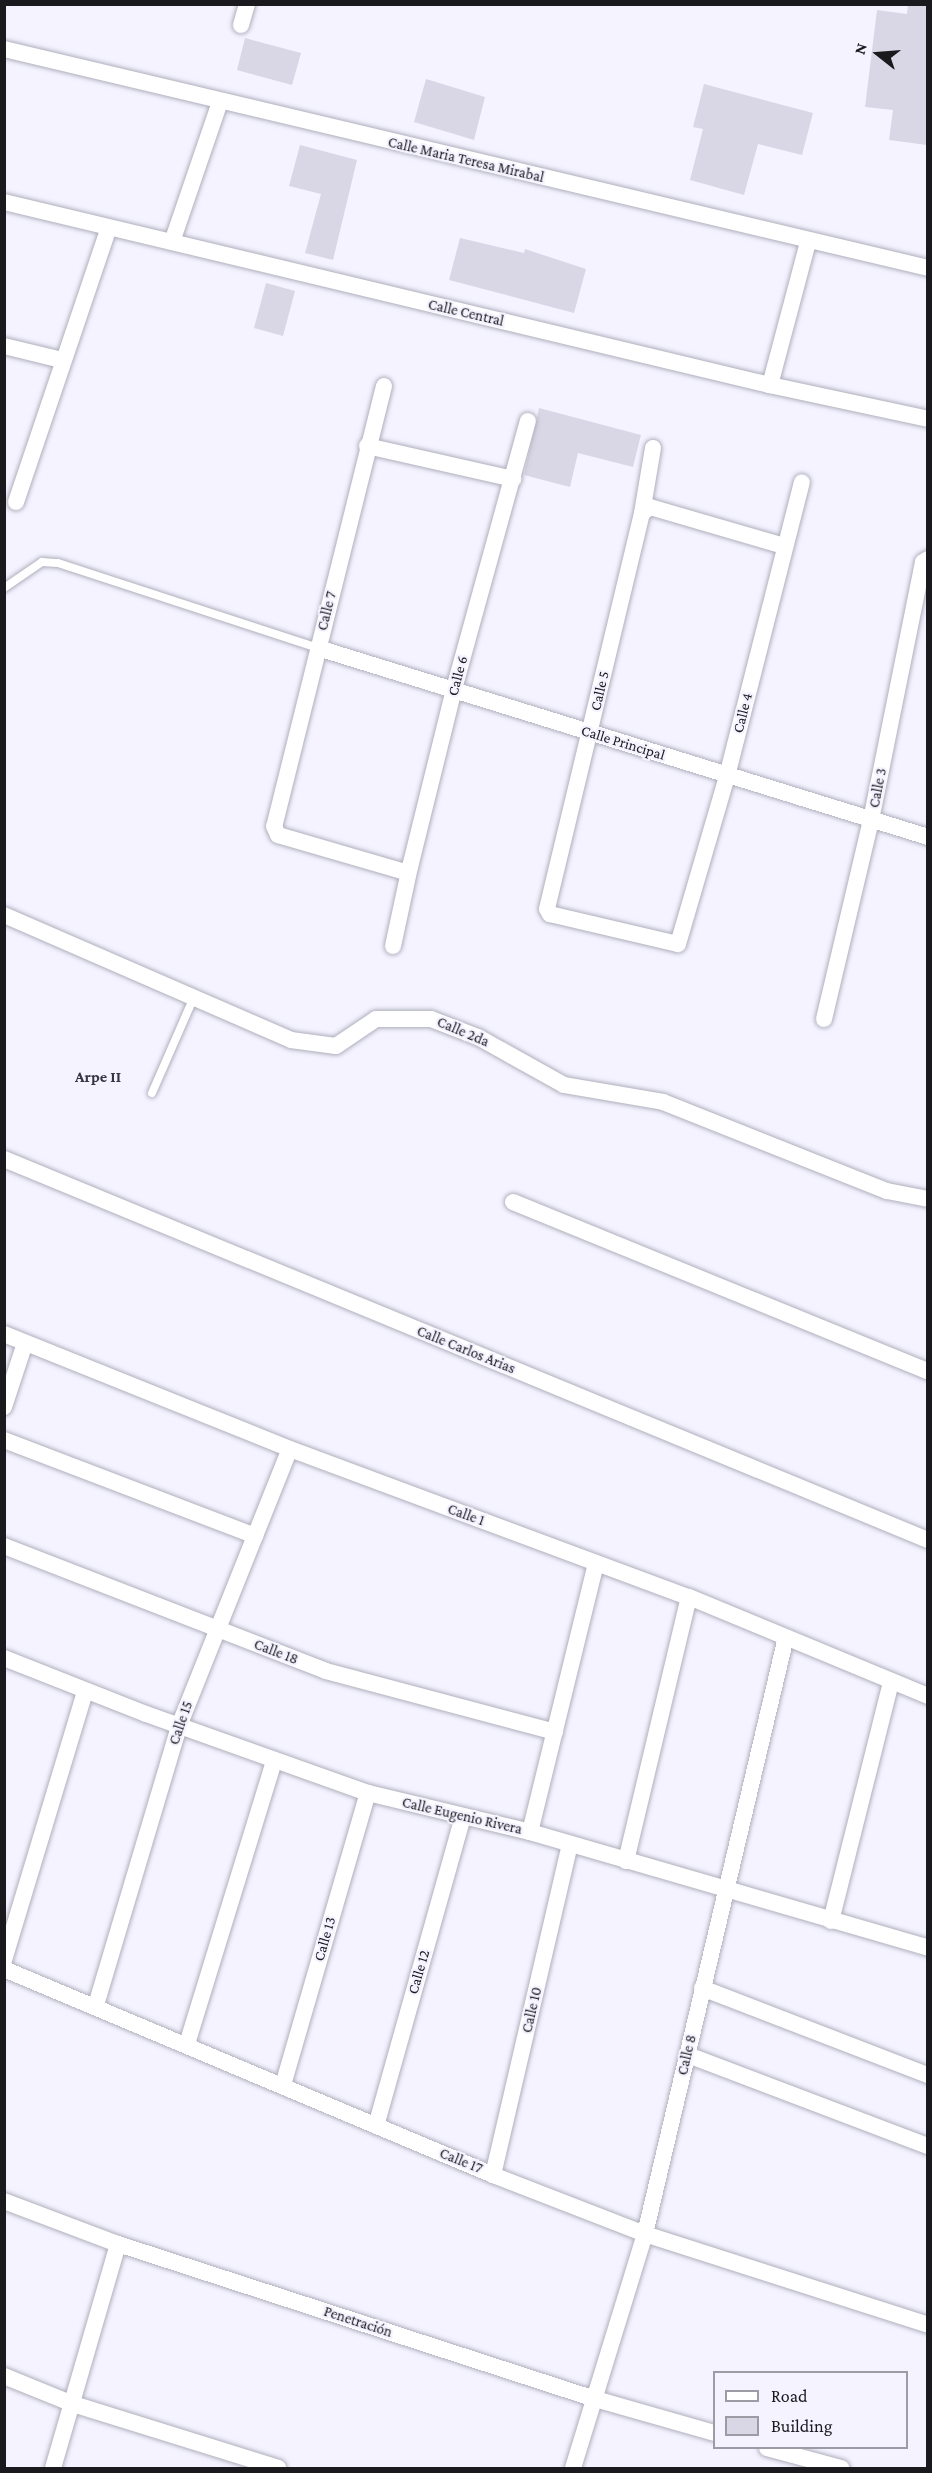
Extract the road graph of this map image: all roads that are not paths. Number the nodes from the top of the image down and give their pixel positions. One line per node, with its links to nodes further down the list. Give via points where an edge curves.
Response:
1 (247, 4): 2 (street)
2 (241, 25)
3 (4, 48): 4 (street, Calle Maria Teresa Mirabal)
4 (220, 102): 7 (street, Calle Maria Teresa Mirabal); 8 (street)
5 (4, 202): 6 (street, Calle Central)
6 (109, 228): 8 (street, Calle Central); 11 (street)
7 (808, 242): 9 (street, Calle Maria Teresa Mirabal); 13 (street)
8 (172, 243): 13 (street, Calle Central)
9 (927, 268)
10 (4, 346): 11 (street)
11 (62, 360): 20 (street)
12 (384, 386): 16 (street, Calle 7)
13 (770, 386): 14 (street, Calle Central)
14 (927, 419)
15 (528, 421): 18 (street, Calle 6)
16 (367, 446): 18 (street); 25 (street, Calle 7)
17 (653, 448): 21 (street, Calle 5)
18 (513, 479): 26 (street, Calle 6)
19 (802, 482): 22 (street, Calle 4)
20 (16, 502)
21 (646, 510): 22 (street); 27 (street, Calle 5)
22 (784, 546): 28 (street, Calle 4)
23 (927, 559): 29 (street, Calle 3, via 923,562)
24 (4, 588): 25 (lane, via 42,562 58,563)
25 (318, 648): 26 (street, Calle Principal); 31 (street, Calle 7, via 274,826 278,835)
26 (454, 688): 27 (street, Calle Principal); 31 (street, Calle 6)
27 (590, 734): 28 (street, Calle Principal); 33 (street, Calle 5, via 547,909 550,914)
28 (727, 776): 29 (street, Calle Principal); 33 (street, Calle 4)
29 (871, 820): 30 (street, Calle Principal); 36 (street, Calle 3)
30 (927, 837)
31 (407, 870): 34 (street, Calle 6)
32 (4, 915): 35 (street, Calle 2da)
33 (679, 942)
34 (393, 946)
35 (193, 999): 37 (lane); 39 (street, Calle 2da, via 259,1028 316,1046 336,1046 376,1019 431,1019 478,1037 564,1085 663,1102 887,1191)
36 (824, 1019)
37 (152, 1093)
38 (4, 1159): 48 (street, Calle Carlos Arias)
39 (927, 1199)
40 (513, 1202): 43 (street)
41 (4, 1334): 42 (street, Calle 1)
42 (25, 1343): 44 (street); 46 (street, Calle 1)
43 (927, 1371)
44 (4, 1407)
45 (4, 1440): 47 (street)
46 (290, 1449): 47 (street, Calle 15); 50 (street, Calle 1)
47 (255, 1536): 52 (street, Calle 15)
48 (927, 1540)
49 (4, 1546): 52 (street, Calle 18)
50 (596, 1563): 51 (street, Calle 1); 59 (street)
51 (689, 1597): 53 (street, Calle 1); 65 (street)
52 (216, 1629): 58 (street, Calle 15); 59 (street, Calle 18, via 326,1671)
53 (786, 1637): 55 (street, Calle 1); 66 (street, Calle 8)
54 (4, 1658): 56 (street, Calle Eugenio Rivera)
55 (891, 1682): 57 (street, Calle 1); 67 (street)
56 (85, 1691): 58 (street, Calle Eugenio Rivera); 69 (street)
57 (927, 1696)
58 (179, 1726): 60 (street, Calle Eugenio Rivera); 72 (street, Calle 15)
59 (555, 1732): 63 (street)
60 (274, 1761): 61 (street, Calle Eugenio Rivera); 73 (street)
61 (368, 1793): 62 (street, Calle Eugenio Rivera); 76 (street, Calle 13)
62 (463, 1817): 63 (street, Calle Eugenio Rivera); 77 (street, Calle 12)
63 (530, 1832): 64 (street, Calle Eugenio Rivera)
64 (570, 1844): 65 (street, Calle Eugenio Rivera); 79 (street, Calle 10)
65 (626, 1862): 66 (street, Calle Eugenio Rivera)
66 (724, 1890): 67 (street, Calle Eugenio Rivera); 71 (street, Calle 8)
67 (831, 1921): 68 (street, Calle Eugenio Rivera)
68 (927, 1948)
69 (4, 1960)
70 (4, 1969): 72 (street, Calle 17)
71 (702, 1988): 74 (street, Calle 8); 75 (street)
72 (96, 2005): 73 (street, Calle 17)
73 (187, 2044): 76 (street, Calle 17)
74 (688, 2055): 78 (street); 81 (street, Calle 8)
75 (927, 2075)
76 (283, 2085): 77 (street, Calle 17)
77 (376, 2126): 79 (street, Calle 17)
78 (927, 2146)
79 (493, 2175): 81 (street, Calle 17)
80 (4, 2201): 82 (street, Penetración)
81 (645, 2234): 83 (street, Calle 17); 85 (street, Calle 8)
82 (118, 2244): 85 (street, Penetración); 86 (street)
83 (927, 2325)
84 (4, 2376): 86 (street)
85 (595, 2398): 87 (street, Penetración); 91 (street, Calle 8)
86 (73, 2404): 89 (street); 90 (street)
87 (713, 2433)
88 (771, 2449): 92 (street)
89 (53, 2469)
90 (278, 2469)
91 (573, 2469)
92 (841, 2469)

